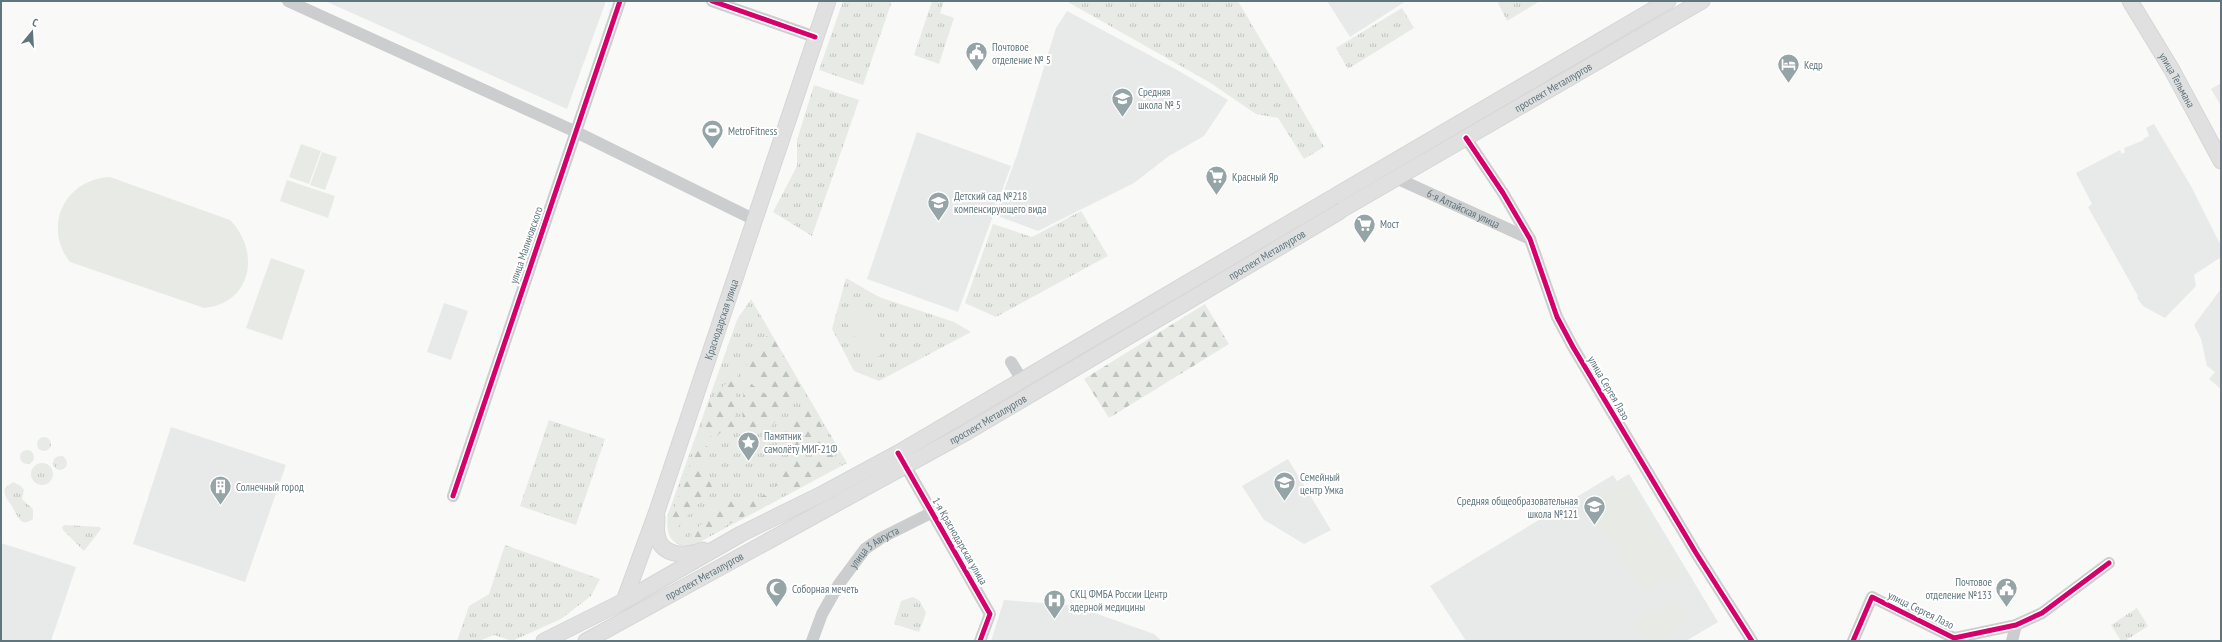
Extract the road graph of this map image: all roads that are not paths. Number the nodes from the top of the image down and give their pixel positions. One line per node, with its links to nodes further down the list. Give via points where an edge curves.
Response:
1 (288, 1): 10 (street)
2 (620, 1): 10 (street, улица Малиновского)
3 (712, 1): 8 (street)
4 (828, 1): 8 (main road, Краснодарская улица)
5 (1668, 1): 9 (main road, проспект Металлургов)
6 (1702, 1): 11 (main road, проспект Металлургов)
7 (2130, 1): 12 (main road, улица Тельмана, via 2172,70)
8 (815, 37): 14 (main road, Краснодарская улица)
9 (1456, 126): 11 (main road); 17 (main road, проспект Металлургов)
10 (574, 131): 14 (street); 20 (street, улица Малиновского)
11 (1466, 138): 13 (main road, проспект Металлургов); 15 (street, улица Сергея Лазо)
12 (2221, 161)
13 (1396, 178): 15 (street, 6-я Алтайская улица); 19 (main road, проспект Металлургов)
14 (755, 220): 21 (main road, Краснодарская улица)
15 (1530, 238): 32 (street, улица Сергея Лазо, via 1558,317 1573,347 1696,553)
16 (1011, 362): 17 (street)
17 (1022, 380): 18 (main road, проспект Металлургов)
18 (898, 452): 19 (street, 1-я Краснодарская улица); 23 (main road, проспект Металлургов, via 824,493)
19 (906, 467): 22 (street, 1-я Краснодарская улица); 26 (main road, проспект Металлургов, via 688,584)
20 (453, 496)
21 (657, 511): 23 (main road, via 656,534 668,550 677,555 690,555); 25 (main road, Краснодарская улица)
22 (931, 512): 30 (street, улица 3 Августа, via 865,549 839,584 822,614); 31 (street, 1-я Краснодарская улица, via 990,614)
23 (741, 534): 25 (main road, проспект Металлургов)
24 (2109, 563): 27 (street, улица Сергея Лазо, via 2042,613)
25 (624, 601): 26 (main road); 28 (main road, проспект Металлургов)
26 (632, 617): 29 (main road, проспект Металлургов)
27 (2016, 625): 33 (street, улица Сергея Лазо, via 1954,638 1872,597); 34 (street)
28 (544, 641)
29 (586, 641)
30 (812, 641)
31 (980, 641)
32 (1752, 641)
33 (1853, 641)
34 (2012, 641)

